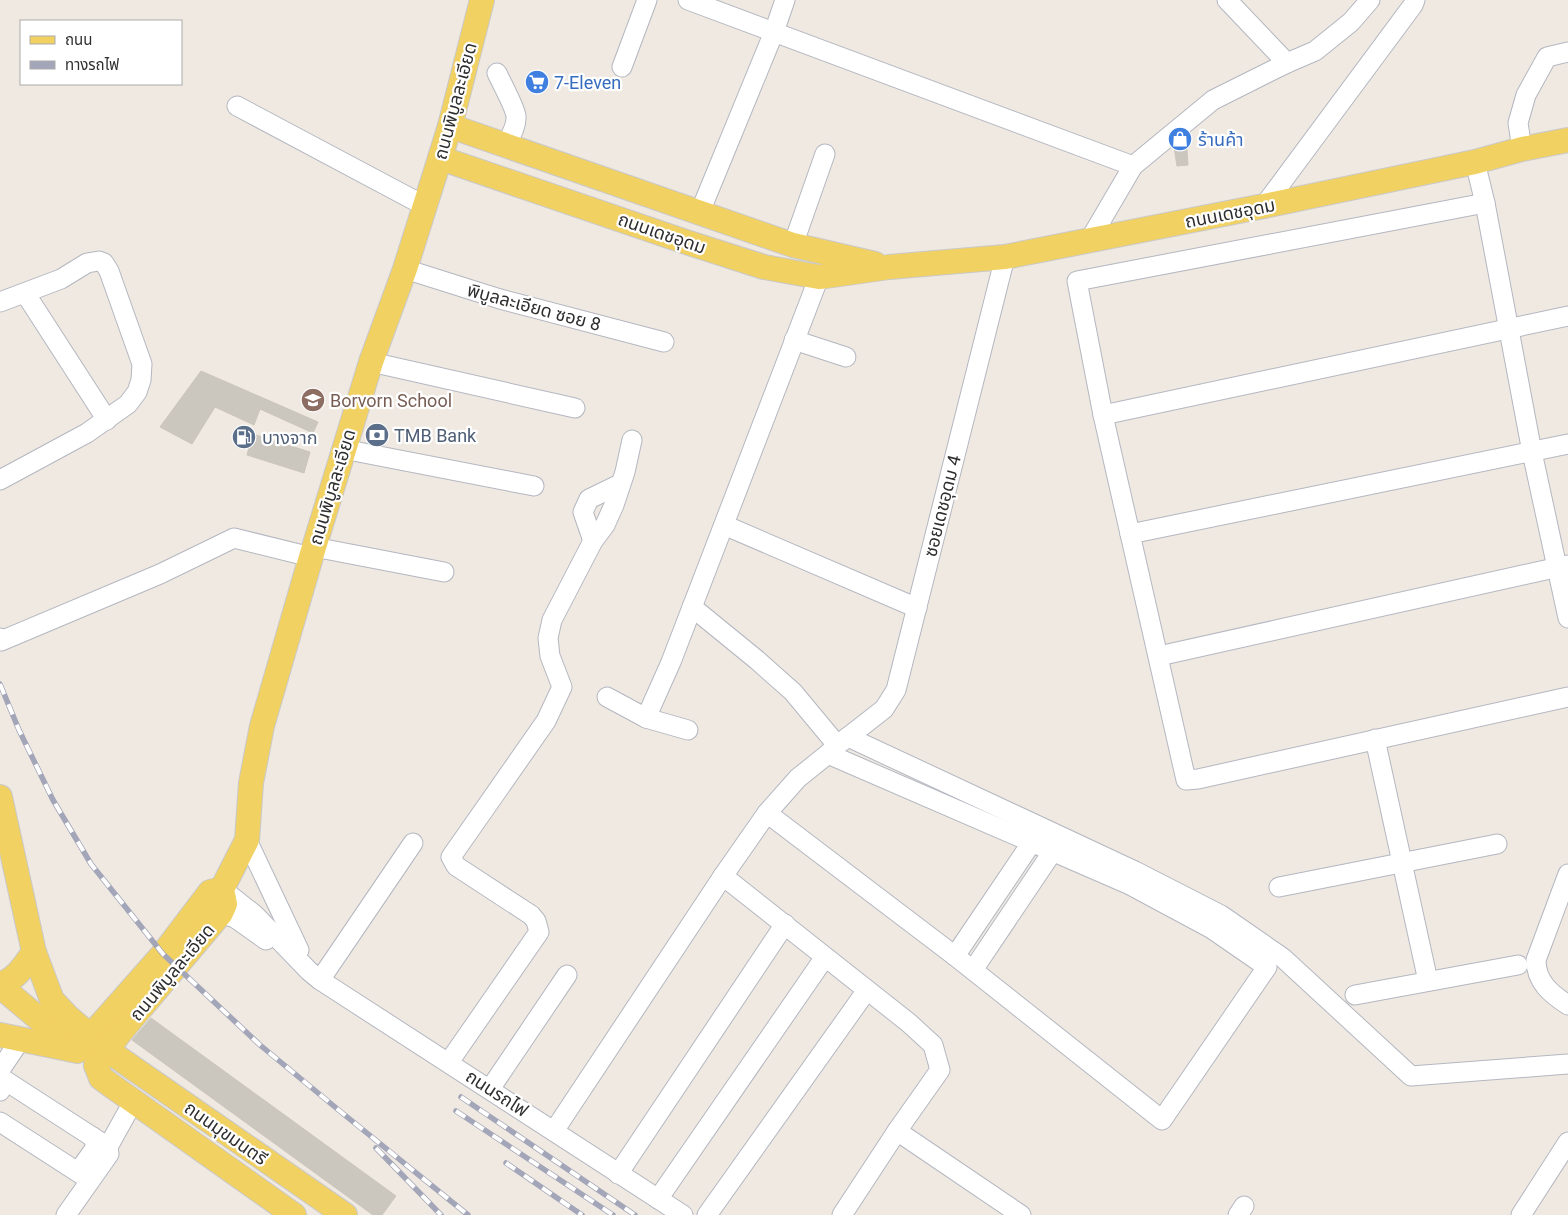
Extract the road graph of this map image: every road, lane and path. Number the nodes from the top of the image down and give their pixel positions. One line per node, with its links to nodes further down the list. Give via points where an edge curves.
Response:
1 (482, 0): 14 (main road, ถนนพิบูลละเอียด)
2 (647, 0): 11 (street)
3 (688, 0): 8 (street)
4 (785, 0): 8 (street)
5 (1227, 0): 10 (street)
6 (1370, 0): 10 (street, via 1350,22 1315,50)
7 (1415, 0): 24 (street)
8 (774, 32): 21 (street); 25 (street)
9 (1568, 52): 17 (street, via 1547,57 1526,95 1518,123)
10 (1286, 63): 21 (street, via 1213,100)
11 (622, 67)
12 (497, 73): 16 (street, via 516,117)
13 (237, 106): 23 (street)
14 (450, 126): 16 (main road, ถนนเดชอุดม); 19 (main road, ถนนพิบูลละเอียด)
15 (1568, 140): 17 (main road, ถนนเดชอุดม)
16 (506, 145): 25 (main road, ถนนเดชอุดม)
17 (1522, 150): 20 (main road, ถนนเดชอุดม)
18 (825, 154): 28 (street)
19 (440, 158): 23 (main road, ถนนพิบูลละเอียด); 27 (main road, ถนนเดชอุดม)
20 (1475, 162): 22 (street); 24 (main road, ถนนเดชอุดม)
21 (1133, 166): 26 (street)
22 (1485, 203): 36 (street); 42 (street, via 1077,281)
23 (425, 206): 31 (main road, ถนนพิบูลละเอียด)
24 (1264, 206): 26 (main road, ถนนเดชอุดม)
25 (700, 212): 27 (main road); 28 (main road, ถนนเดชอุดม)
26 (1088, 241): 29 (main road, ถนนเดชอุดม)
27 (689, 243): 32 (main road, ถนนเดชอุดม, via 764,267)
28 (793, 245): 30 (main road, ถนนเดชอุดม)
29 (1005, 257): 30 (main road, ถนนเดชอุดม); 56 (street, ซอยเดชอุดม 4)
30 (889, 267): 32 (main road, ถนนเดชอุดม)
31 (405, 269): 38 (street, พิบูลละเอียด ซอย 8, via 500,299); 40 (main road, ถนนพิบูลละเอียด)
32 (818, 276): 37 (street)
33 (25, 293): 34 (street); 43 (street); 43 (street, via 60,279 87,263 104,263 142,364 137,392 128,404)
34 (0, 302)
35 (1568, 316): 36 (street)
36 (1509, 328): 42 (street); 47 (street)
37 (794, 340): 39 (street); 50 (street)
38 (664, 342)
39 (846, 356)
40 (370, 362): 41 (street); 46 (main road, ถนนพิบูลละเอียด)
41 (575, 408)
42 (1103, 415): 51 (street)
43 (107, 420): 48 (street)
44 (632, 440): 95 (street, via 614,505 552,620 548,638 550,656 562,687 546,721 451,857 456,866 531,915 539,932)
45 (1568, 444): 47 (street)
46 (344, 449): 49 (street); 52 (main road, ถนนพิบูลละเอียด)
47 (1532, 452): 51 (street); 53 (street)
48 (0, 480)
49 (534, 486)
50 (724, 524): 55 (street); 56 (street)
51 (1130, 534): 59 (street)
52 (313, 552): 54 (street); 58 (street, via 234,538 160,574 1,641); 68 (main road, ถนนพิบูลละเอียด, via 262,726 251,783)
53 (1563, 566): 57 (street); 59 (street)
54 (444, 572)
55 (692, 607): 62 (street); 65 (street, via 792,692)
56 (917, 608): 65 (street, ซอยเดชอุดม 4, via 896,690 884,709)
57 (1568, 618)
58 (0, 638)
59 (1159, 656): 64 (street, via 1186,780 1198,780)
60 (607, 697): 62 (street)
61 (1568, 697): 64 (street)
62 (646, 718): 63 (street)
63 (688, 730)
64 (1375, 739): 73 (street)
65 (838, 745): 67 (street, ซอยเดชอุดม 4, via 798,778); 69 (street); 96 (street, via 1135,871 1221,915 1282,958 1411,1076)
66 (1, 806): 81 (main road)
67 (767, 813): 75 (street, ซอยเดชอุดม 4); 82 (street)
68 (247, 840): 77 (main road, ถนนพิบูลละเอียด); 87 (street, ถนนรถไฟ, via 291,935)
69 (1032, 842): 72 (street); 82 (street)
70 (413, 843): 87 (street)
71 (1497, 844): 73 (street)
72 (1053, 851): 85 (street); 85 (street, via 1128,884 1203,924 1267,967 1162,1120)
73 (1403, 864): 76 (street); 88 (street)
74 (1568, 874): 78 (street)
75 (723, 876): 80 (street); 102 (street, ซอยเดชอุดม 4)
76 (1279, 887)
77 (222, 889): 79 (main road, ถนนพิบูลละเอียด, via 224,904); 87 (street, ถนนรถไฟ, via 266,925); 94 (main road, ถนนพิบูลละเอียด, via 210,892)
78 (1562, 904): 92 (street, via 1536,960 1536,967 1550,993)
79 (221, 913): 87 (street, ถนนรถไฟ, via 256,931); 94 (main road, ถนนพิบูลละเอียด, via 119,1034)
80 (785, 924): 83 (street); 106 (street)
81 (34, 952): 90 (main road, via 21,972); 94 (main road, via 52,1000)
82 (955, 956): 85 (street)
83 (825, 957): 89 (street); 108 (street)
84 (1518, 965): 88 (street)
85 (973, 970)
86 (567, 975): 98 (street)
87 (315, 976): 95 (street, ถนนรถไฟ)
88 (1428, 981): 91 (street)
89 (867, 990): 103 (street, via 933,1045 940,1070); 113 (street)
90 (1, 991): 94 (main road)
91 (1355, 995)
92 (1568, 1006)
93 (11, 1037): 94 (main road); 97 (street)
94 (93, 1050): 100 (main road, ถนนมุขมนตรี, via 101,1078); 111 (main road, ถนนมุขมนตรี)
95 (449, 1062): 98 (street, ถนนรถไฟ)
96 (1568, 1064)
97 (0, 1070)
98 (490, 1089): 102 (street, ถนนรถไฟ)
99 (0, 1090): 104 (street, via 6,1081)
100 (133, 1102): 104 (street); 110 (main road, ถนนมุขมนตรี)
101 (0, 1122): 107 (street)
102 (554, 1131): 106 (street, ถนนรถไฟ)
103 (897, 1131): 114 (street); 115 (street)
104 (100, 1142): 107 (street, via 109,1154)
105 (1568, 1142): 116 (street)
106 (618, 1174): 108 (street, ถนนรถไฟ)
107 (84, 1176): 109 (street)
108 (658, 1199): 112 (street, ถนนรถไฟ)
109 (66, 1215)
110 (294, 1215)
111 (345, 1215)
112 (683, 1215)
113 (707, 1215)
114 (842, 1215)
115 (1021, 1215)
116 (1521, 1215)

